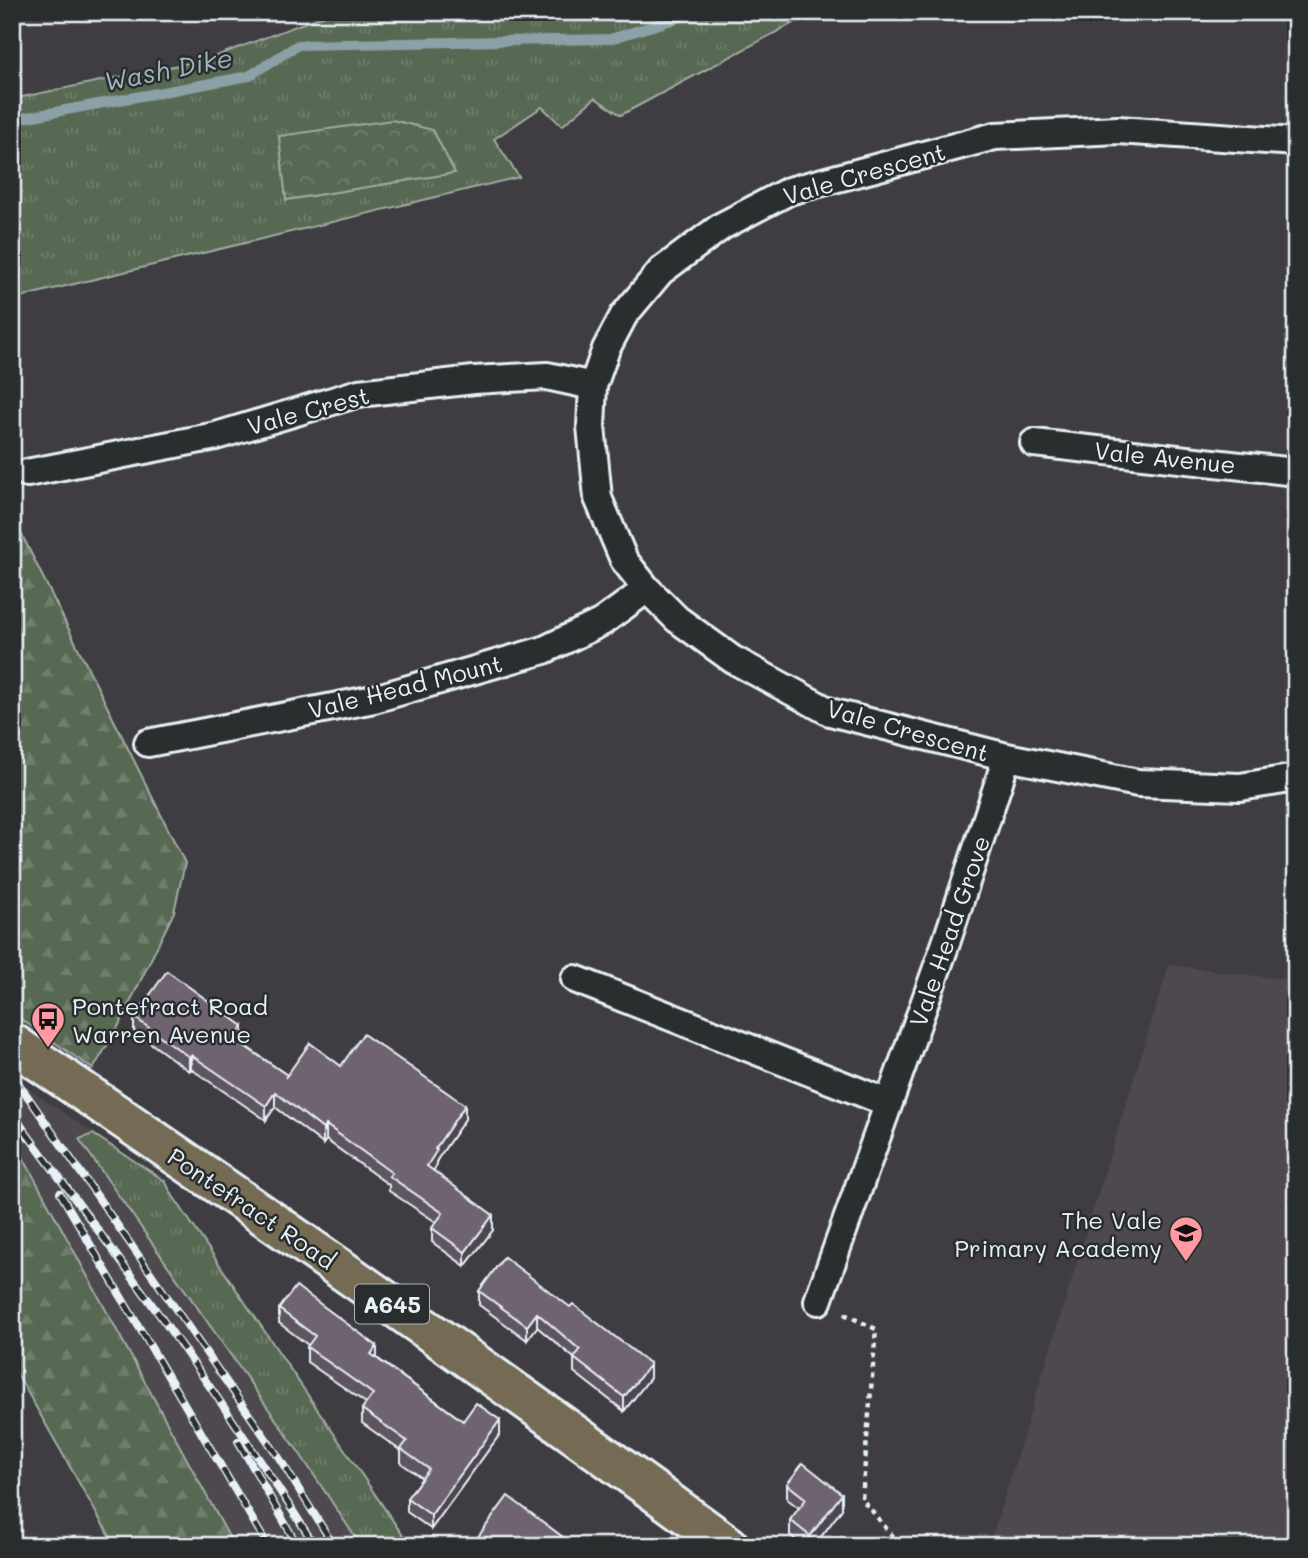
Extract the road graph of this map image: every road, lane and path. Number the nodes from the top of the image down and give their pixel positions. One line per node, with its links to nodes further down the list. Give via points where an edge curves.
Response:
1 (1296, 142): 2 (street, Vale Crescent, via 1118,130 995,136 789,191 722,226 660,271 624,315)
2 (593, 386): 5 (street, Vale Crest, via 547,376 359,393 216,436); 6 (street, Vale Crescent, via 591,426 598,498 624,560)
3 (1034, 443): 4 (street, Vale Avenue)
4 (1296, 472)
5 (27, 473)
6 (647, 589): 7 (street, Vale Head Mount, via 602,622 544,650 374,699); 8 (street, Vale Crescent, via 677,619 732,659 830,712)
7 (148, 743)
8 (1007, 757): 9 (street, Vale Crescent, via 1138,783 1240,787); 12 (street, Vale Head Grove)
9 (1296, 778)
10 (575, 979): 12 (street)
11 (12, 1043): 14 (main road, Pontefract Road / A645, via 312,1248)
12 (888, 1103): 13 (street, Vale Head Grove)
13 (818, 1301): 15 (path, via 876,1329 862,1499)
14 (729, 1546)
15 (901, 1546)

